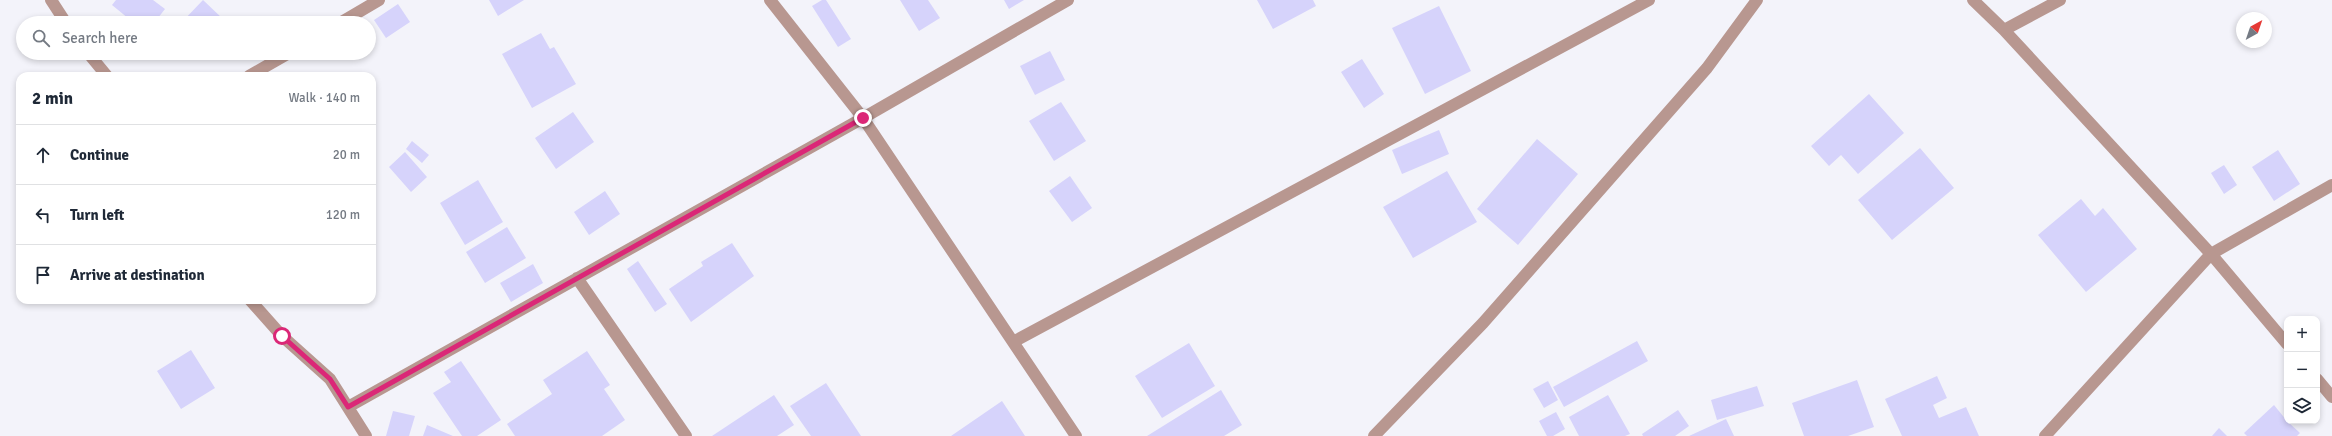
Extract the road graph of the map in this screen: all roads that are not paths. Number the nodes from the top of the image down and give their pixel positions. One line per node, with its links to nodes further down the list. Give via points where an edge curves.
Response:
1 (51, 0): 9 (street)
2 (380, 0): 10 (street)
3 (770, 0): 16 (street)
4 (1068, 0): 16 (street)
5 (1649, 0): 22 (street)
6 (1757, 0): 30 (street, via 1707,68 1483,323)
7 (1973, 0): 11 (street)
8 (2060, 0): 11 (street)
9 (61, 16)
10 (352, 16)
11 (2004, 30): 18 (street)
12 (94, 60): 14 (street)
13 (277, 60): 15 (street)
14 (104, 72)
15 (256, 72)
16 (863, 118): 19 (street); 22 (street)
17 (2332, 185): 18 (street)
18 (2211, 254): 21 (street); 26 (street)
19 (577, 278): 25 (street); 28 (street)
20 (254, 304): 25 (street, via 282,336 330,379)
21 (2284, 340)
22 (1013, 342): 29 (street)
23 (2320, 383): 24 (street)
24 (2332, 397)
25 (348, 407): 27 (street)
26 (2050, 433)
27 (366, 436)
28 (686, 436)
29 (1076, 436)
30 (1374, 436)

